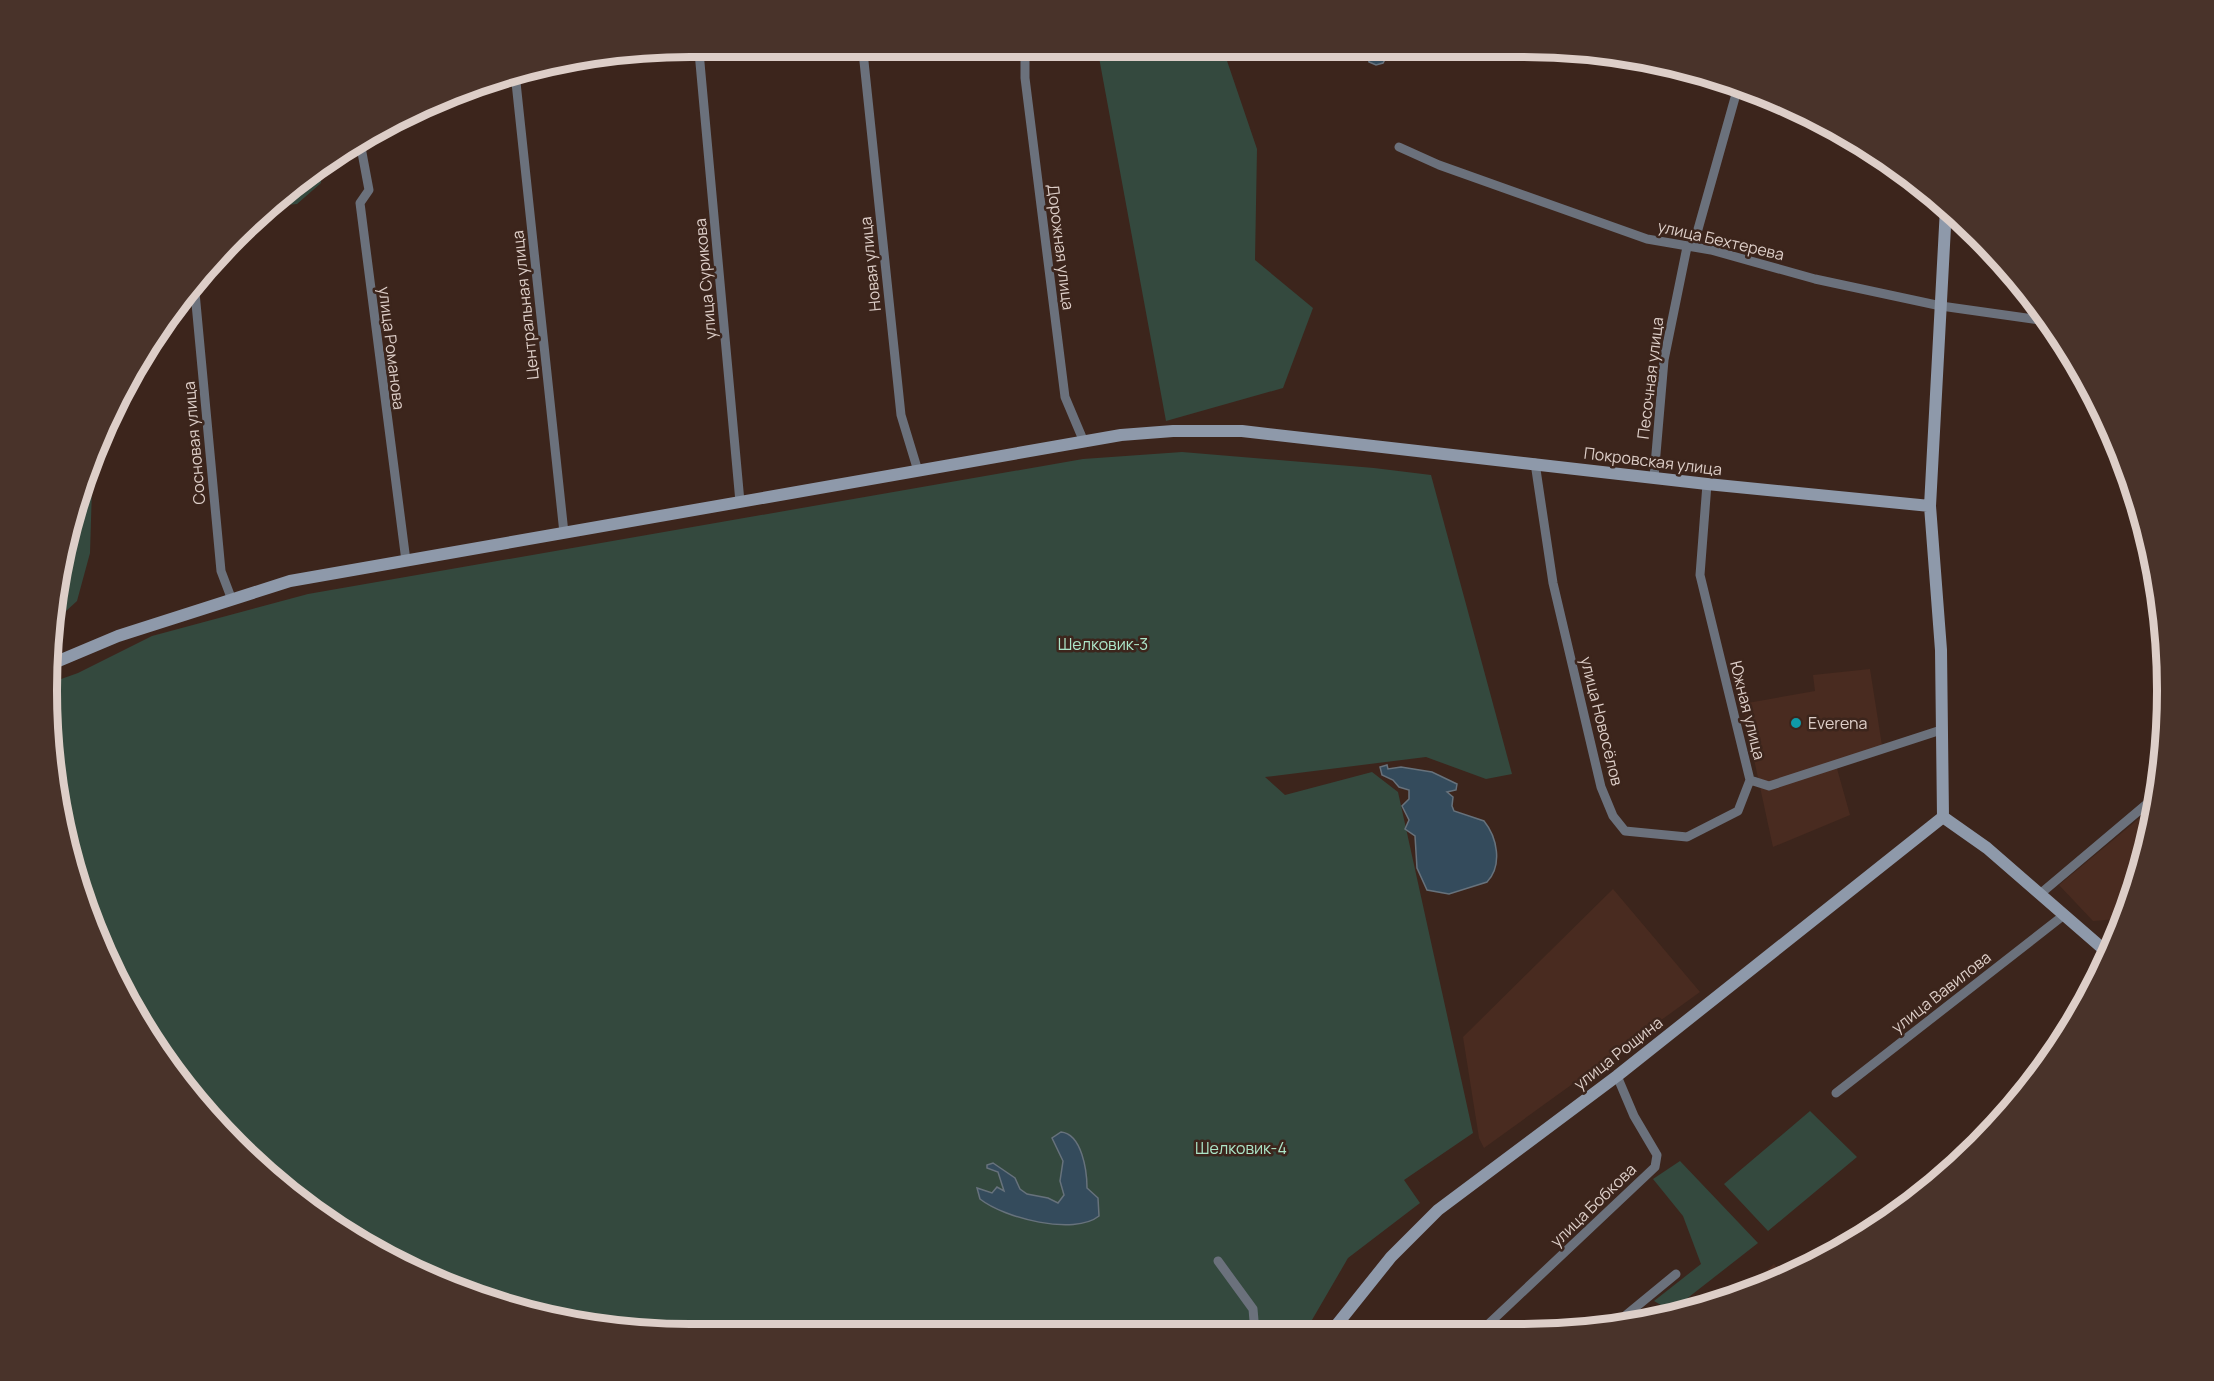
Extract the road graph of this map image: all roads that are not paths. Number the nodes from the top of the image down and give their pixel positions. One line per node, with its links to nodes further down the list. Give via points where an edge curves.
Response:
1 (699, 57): 18 (street, улица Сурикова)
2 (864, 57): 15 (street, Новая улица, via 901,415)
3 (1025, 57): 13 (street, Дорожная улица, via 1065,397)
4 (516, 82): 20 (street, Центральная улица)
5 (1736, 94): 9 (street, Песочная улица)
6 (1399, 147): 9 (street, улица Бехтерева, via 1647,239)
7 (361, 150): 21 (street, улица Романова, via 369,190 360,203)
8 (1945, 218): 11 (street)
9 (1690, 247): 11 (street, улица Бехтерева); 16 (street, Песочная улица, via 1664,360)
10 (195, 296): 22 (street, Сосновая улица, via 221,571)
11 (1941, 306): 12 (street, улица Бехтерева); 19 (street)
12 (2036, 319)
13 (1084, 442): 14 (street, Покровская улица, via 1173,431 1242,431); 15 (street, Покровская улица)
14 (1535, 463): 16 (street, Покровская улица); 25 (street, улица Новосёлов, via 1553,583 1601,787 1613,816 1625,831 1687,837 1738,811)
15 (918, 471): 18 (street, Покровская улица)
16 (1654, 477): 17 (street, Покровская улица)
17 (1707, 484): 19 (street, Покровская улица); 25 (street, Южная улица, via 1700,575)
18 (741, 502): 20 (street, Покровская улица)
19 (1930, 506): 24 (street, via 1941,650)
20 (564, 533): 21 (street, Покровская улица)
21 (406, 561): 22 (street, Покровская улица, via 290,581)
22 (232, 600): 23 (street, Покровская улица, via 118,636)
23 (58, 661)
24 (1941, 730): 25 (street, Южная улица, via 1769,786); 27 (street)
25 (1750, 780)
26 (2147, 805): 28 (street)
27 (1943, 817): 28 (street, via 1987,848); 31 (street, улица Рощина)
28 (2040, 894): 29 (street)
29 (2064, 915): 30 (street); 32 (street, улица Вавилова)
30 (2102, 948)
31 (1617, 1076): 37 (street, улица Рощина, via 1438,1210 1391,1257); 38 (street, улица Бобкова, via 1657,1155 1654,1167)
32 (1836, 1093)
33 (1218, 1261): 36 (street, via 1253,1309)
34 (1676, 1274): 35 (street)
35 (1625, 1316)
36 (1254, 1324)
37 (1337, 1324)
38 (1488, 1324)

